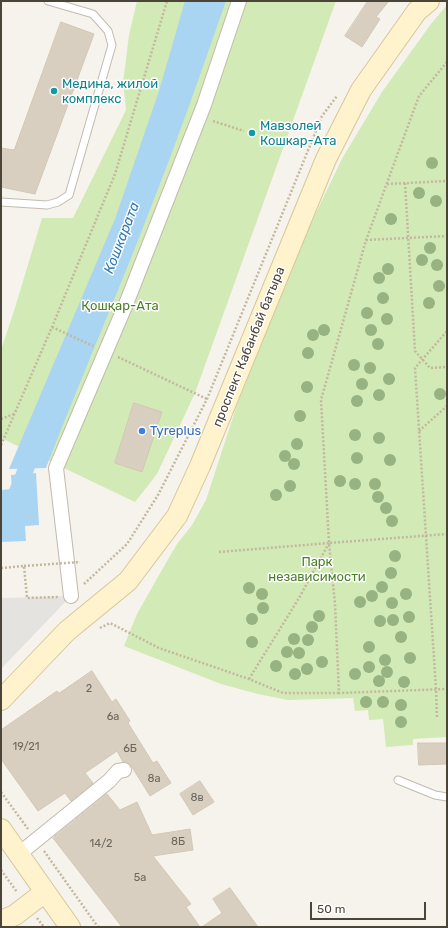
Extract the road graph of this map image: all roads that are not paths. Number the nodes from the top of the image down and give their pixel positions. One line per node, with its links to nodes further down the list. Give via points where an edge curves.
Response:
1 (48, 1): 4 (lane, via 93,14 108,31 112,45 69,195 47,205)
2 (239, 1): 5 (street, via 199,117 126,304 100,349 56,468)
3 (429, 1): 6 (street, проспект Кабанбай батыра, via 417,11 361,90 326,159 177,516 128,581 67,631)
4 (1, 202)
5 (71, 596)
6 (1, 700)
7 (124, 770): 11 (street, via 118,771)
8 (398, 780): 9 (lane, via 435,795)
9 (447, 797)
10 (1, 829): 11 (street)
11 (19, 854): 12 (street)
12 (45, 892): 13 (street, via 15,915); 14 (street)
13 (1, 921)
14 (70, 927)

